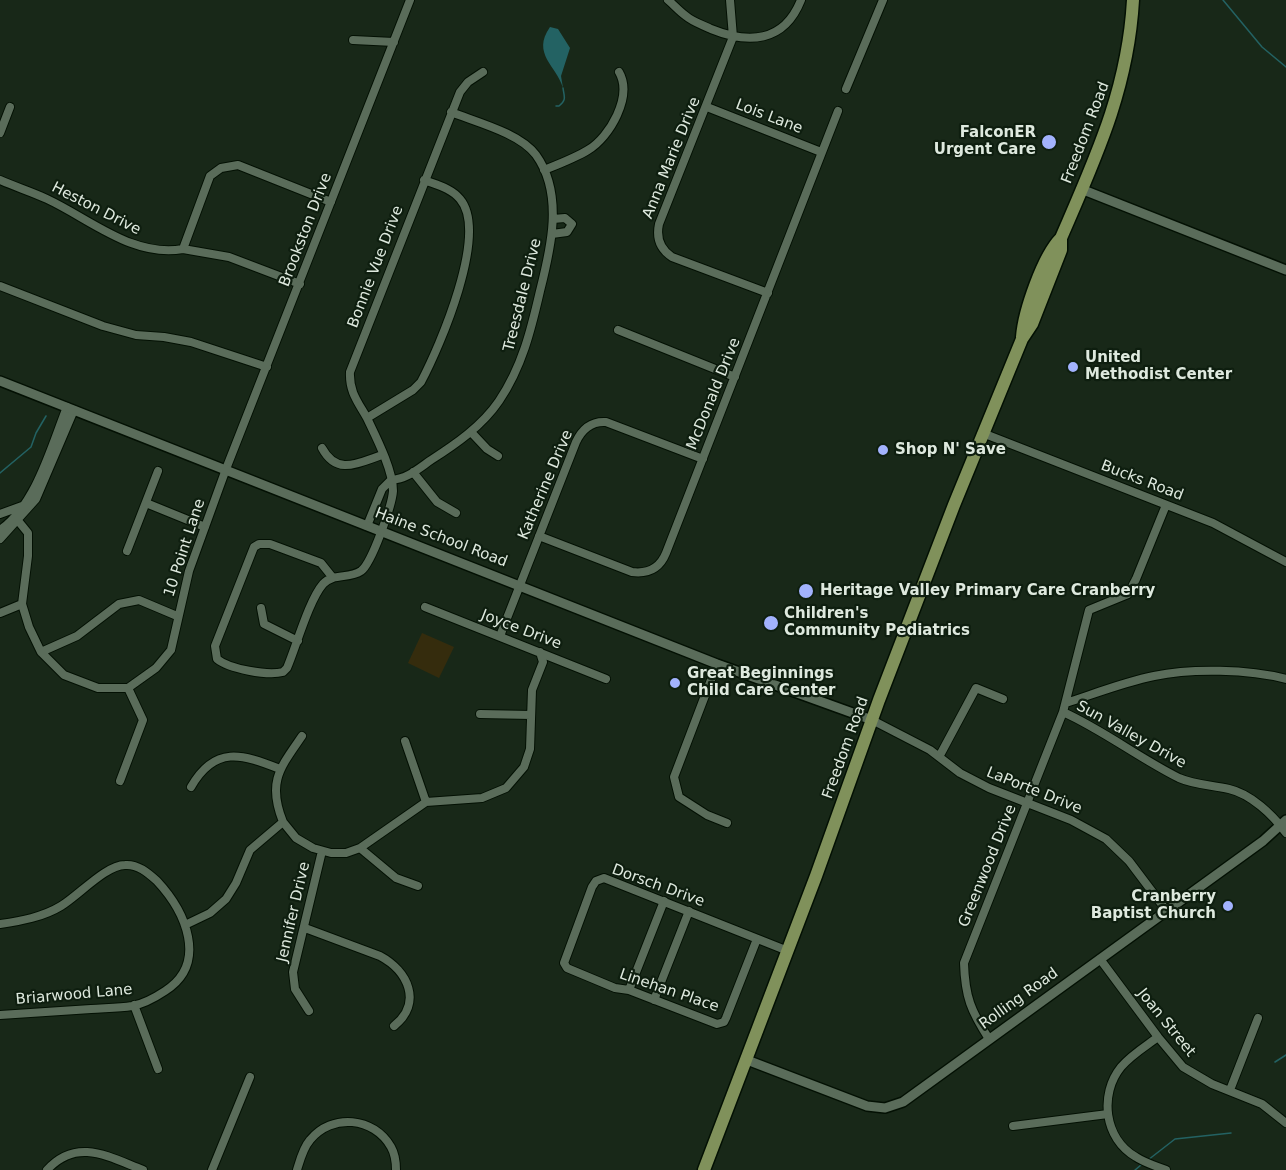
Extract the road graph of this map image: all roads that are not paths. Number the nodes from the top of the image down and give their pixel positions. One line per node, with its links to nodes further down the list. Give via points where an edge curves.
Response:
1 (410, 0): 9 (street, Brookston Drive)
2 (668, 0): 7 (street, via 689,18)
3 (730, 0): 7 (street, Anna Marie Drive)
4 (801, 0): 7 (street, via 793,16 779,29 752,38)
5 (883, 0): 12 (street)
6 (1133, 0): 22 (main road, Freedom Road, via 1121,86)
7 (733, 36): 14 (street, Anna Marie Drive)
8 (353, 40): 9 (street)
9 (394, 42): 23 (street, Brookston Drive)
10 (483, 72): 16 (street, Bonnie Vue Drive, via 462,88)
11 (619, 72): 19 (street, via 624,93 611,125 590,149)
12 (846, 89)
13 (10, 107): 17 (street)
14 (707, 107): 18 (street, Lois Lane); 30 (street, Anna Marie Drive, via 659,224 658,240 672,257)
15 (838, 111): 18 (street, McDonald Drive)
16 (452, 112): 19 (street, Treesdale Drive, via 519,140 534,152); 21 (street, Bonnie Vue Drive)
17 (0, 133)
18 (821, 152): 30 (street, McDonald Drive)
19 (544, 170): 24 (street, Treesdale Drive)
20 (0, 180): 26 (street, Heston Drive, via 48,199 135,246 166,252)
21 (424, 180): 36 (street, Bonnie Vue Drive, via 350,372 352,394); 36 (street, via 447,188 465,206 469,242 454,304 421,382)
22 (1081, 189): 27 (street); 38 (main road, Freedom Road, via 1060,238 1052,247 1023,320 1022,339)
23 (332, 202): 26 (street, via 238,165 221,168 210,176); 28 (street, Brookston Drive)
24 (553, 219): 25 (street, Treesdale Drive); 25 (street, Treesdale Drive, via 564,218 572,224 567,232)
25 (552, 234): 37 (street, Treesdale Drive, via 522,359 511,382)
26 (183, 249): 28 (street, Heston Drive, via 229,257)
27 (1286, 270)
28 (300, 284): 32 (street, Brookston Drive)
29 (0, 286): 32 (street, via 103,326 191,342)
30 (768, 293): 33 (street, McDonald Drive)
31 (618, 330): 33 (street)
32 (267, 367): 43 (street, Brookston Drive)
33 (735, 377): 42 (street, McDonald Drive)
34 (0, 381): 35 (street, Haine School Road)
35 (70, 409): 43 (street, Haine School Road); 49 (street); 52 (street, via 36,500)
36 (367, 418): 40 (street, Bonnie Vue Drive)
37 (471, 432): 41 (street); 45 (street, Treesdale Drive)
38 (985, 434): 48 (street, Bucks Road); 81 (main road, Freedom Road)
39 (322, 448): 40 (street, via 330,461 341,465)
40 (382, 454): 46 (street, Bonnie Vue Drive)
41 (498, 456)
42 (703, 459): 57 (street, Katherine Drive, via 606,422 592,424 576,442); 57 (street, McDonald Drive, via 666,553 661,563 648,572 624,570)
43 (226, 469): 53 (street, Haine School Road); 54 (street, 10 Point Lane)
44 (158, 471): 47 (street)
45 (413, 472): 46 (street, Treesdale Drive); 50 (street, via 437,502)
46 (391, 480): 53 (street, via 382,489); 56 (street, Bonnie Vue Drive, via 393,492)
47 (146, 503): 54 (street); 59 (street)
48 (1166, 505): 60 (street, Bucks Road, via 1213,523); 77 (street, Greenwood Drive, via 1128,594 1089,610)
49 (24, 506): 51 (street); 52 (street)
50 (456, 513)
51 (0, 514)
52 (17, 519): 55 (street); 58 (street); 63 (street, via 28,533)
53 (367, 526): 56 (street, Haine School Road)
54 (205, 527): 67 (street, 10 Point Lane)
55 (0, 530)
56 (382, 531): 61 (street, Bonnie Vue Drive, via 365,566 353,574); 62 (street, Haine School Road)
57 (539, 536): 62 (street, Katherine Drive)
58 (0, 539)
59 (127, 551)
60 (1286, 562)
61 (333, 578): 69 (street, via 315,596); 69 (street, via 321,563 270,544 259,544 251,553 215,653 217,659 231,667 278,674 287,668)
62 (520, 585): 68 (street, Katherine Drive); 72 (street, Haine School Road)
63 (22, 603): 66 (street); 70 (street, via 28,627)
64 (425, 607): 68 (street, Joyce Drive)
65 (261, 608): 69 (street, via 264,624)
66 (0, 614)
67 (177, 616): 70 (street, via 139,600 119,604 77,636); 75 (street, 10 Point Lane, via 171,650 156,668)
68 (500, 636): 71 (street, Joyce Drive)
69 (298, 641)
70 (41, 652): 75 (street, via 64,675 98,688)
71 (540, 652): 73 (street, Joyce Drive); 80 (street, via 543,662 532,690)
72 (717, 664): 81 (street, Haine School Road); 91 (street, via 674,777 679,797)
73 (606, 679)
74 (1286, 679): 77 (street, via 1216,672 1161,675)
75 (128, 688): 86 (street, via 143,720)
76 (1003, 699): 84 (street, via 976,688)
77 (1066, 703): 78 (street, Greenwood Drive)
78 (1063, 712): 89 (street, Greenwood Drive); 92 (street, Sun Valley Drive, via 1182,779 1246,796)
79 (480, 714): 80 (street)
80 (531, 715): 88 (street, via 527,759 506,788 482,798)
81 (872, 720): 84 (street, LaPorte Drive); 103 (main road, Freedom Road)
82 (302, 736): 85 (street)
83 (405, 741): 88 (street)
84 (939, 757): 89 (street, LaPorte Drive, via 989,788)
85 (280, 769): 87 (street, via 240,756 219,758 204,768); 90 (street, via 276,803)
86 (120, 781)
87 (191, 787)
88 (426, 802): 93 (street)
89 (1028, 803): 97 (street, LaPorte Drive, via 1106,839 1129,861); 114 (street, Greenwood Drive, via 964,963 965,990)
90 (283, 822): 94 (street, via 304,843); 100 (street, via 250,850 226,899)
91 (727, 823)
92 (1284, 826): 97 (street, Rolling Road)
93 (360, 848): 94 (street, via 346,853); 95 (street, via 396,878)
94 (322, 851): 101 (street, Jennifer Drive)
95 (418, 886)
96 (664, 902): 98 (street, Dorsch Drive); 104 (street, Dorsch Drive, via 604,878 596,881); 106 (street)
97 (1166, 910): 105 (street, Rolling Road)
98 (688, 911): 102 (street, Dorsch Drive); 107 (street)
99 (0, 924): 100 (street, Briarwood Lane, via 49,912 110,869 127,864 142,870 163,888)
100 (185, 926): 108 (street, Briarwood Lane, via 189,955 183,974 166,991)
101 (305, 928): 109 (street, Jennifer Drive, via 293,982); 112 (street, via 380,956 400,970 409,1000 404,1016)
102 (757, 939): 103 (street, Dorsch Drive); 107 (street, Linehan Place, via 724,1022 717,1024)
103 (788, 951): 115 (main road, Freedom Road)
104 (564, 958): 106 (street, Linehan Place, via 567,968)
105 (1100, 959): 113 (street, Joan Street); 114 (street, Rolling Road)
106 (629, 990): 107 (street, Linehan Place)
107 (654, 1000)
108 (134, 1005): 110 (street, Briarwood Lane); 116 (street)
109 (309, 1011)
110 (0, 1015)
111 (1258, 1018): 118 (street)
112 (394, 1026)
113 (1158, 1037): 118 (street, Joan Street, via 1187,1070); 119 (street, via 1122,1066 1110,1088)
114 (989, 1039): 115 (street, Rolling Road, via 910,1098 885,1108 858,1104)
115 (747, 1059): 127 (main road, Freedom Road)
116 (158, 1069)
117 (250, 1077): 124 (street)
118 (1230, 1090): 120 (street, Joan Street, via 1262,1104)
119 (1108, 1114): 121 (street); 128 (street, via 1114,1135 1128,1151)
120 (1286, 1123)
121 (1013, 1126)
122 (47, 1170): 123 (street, via 64,1157 85,1151)
123 (143, 1170)
124 (212, 1170)
125 (297, 1170): 126 (street, via 306,1146 316,1134 345,1121 361,1123 381,1135 391,1147)
126 (396, 1170)
127 (704, 1170)
128 (1166, 1170)

